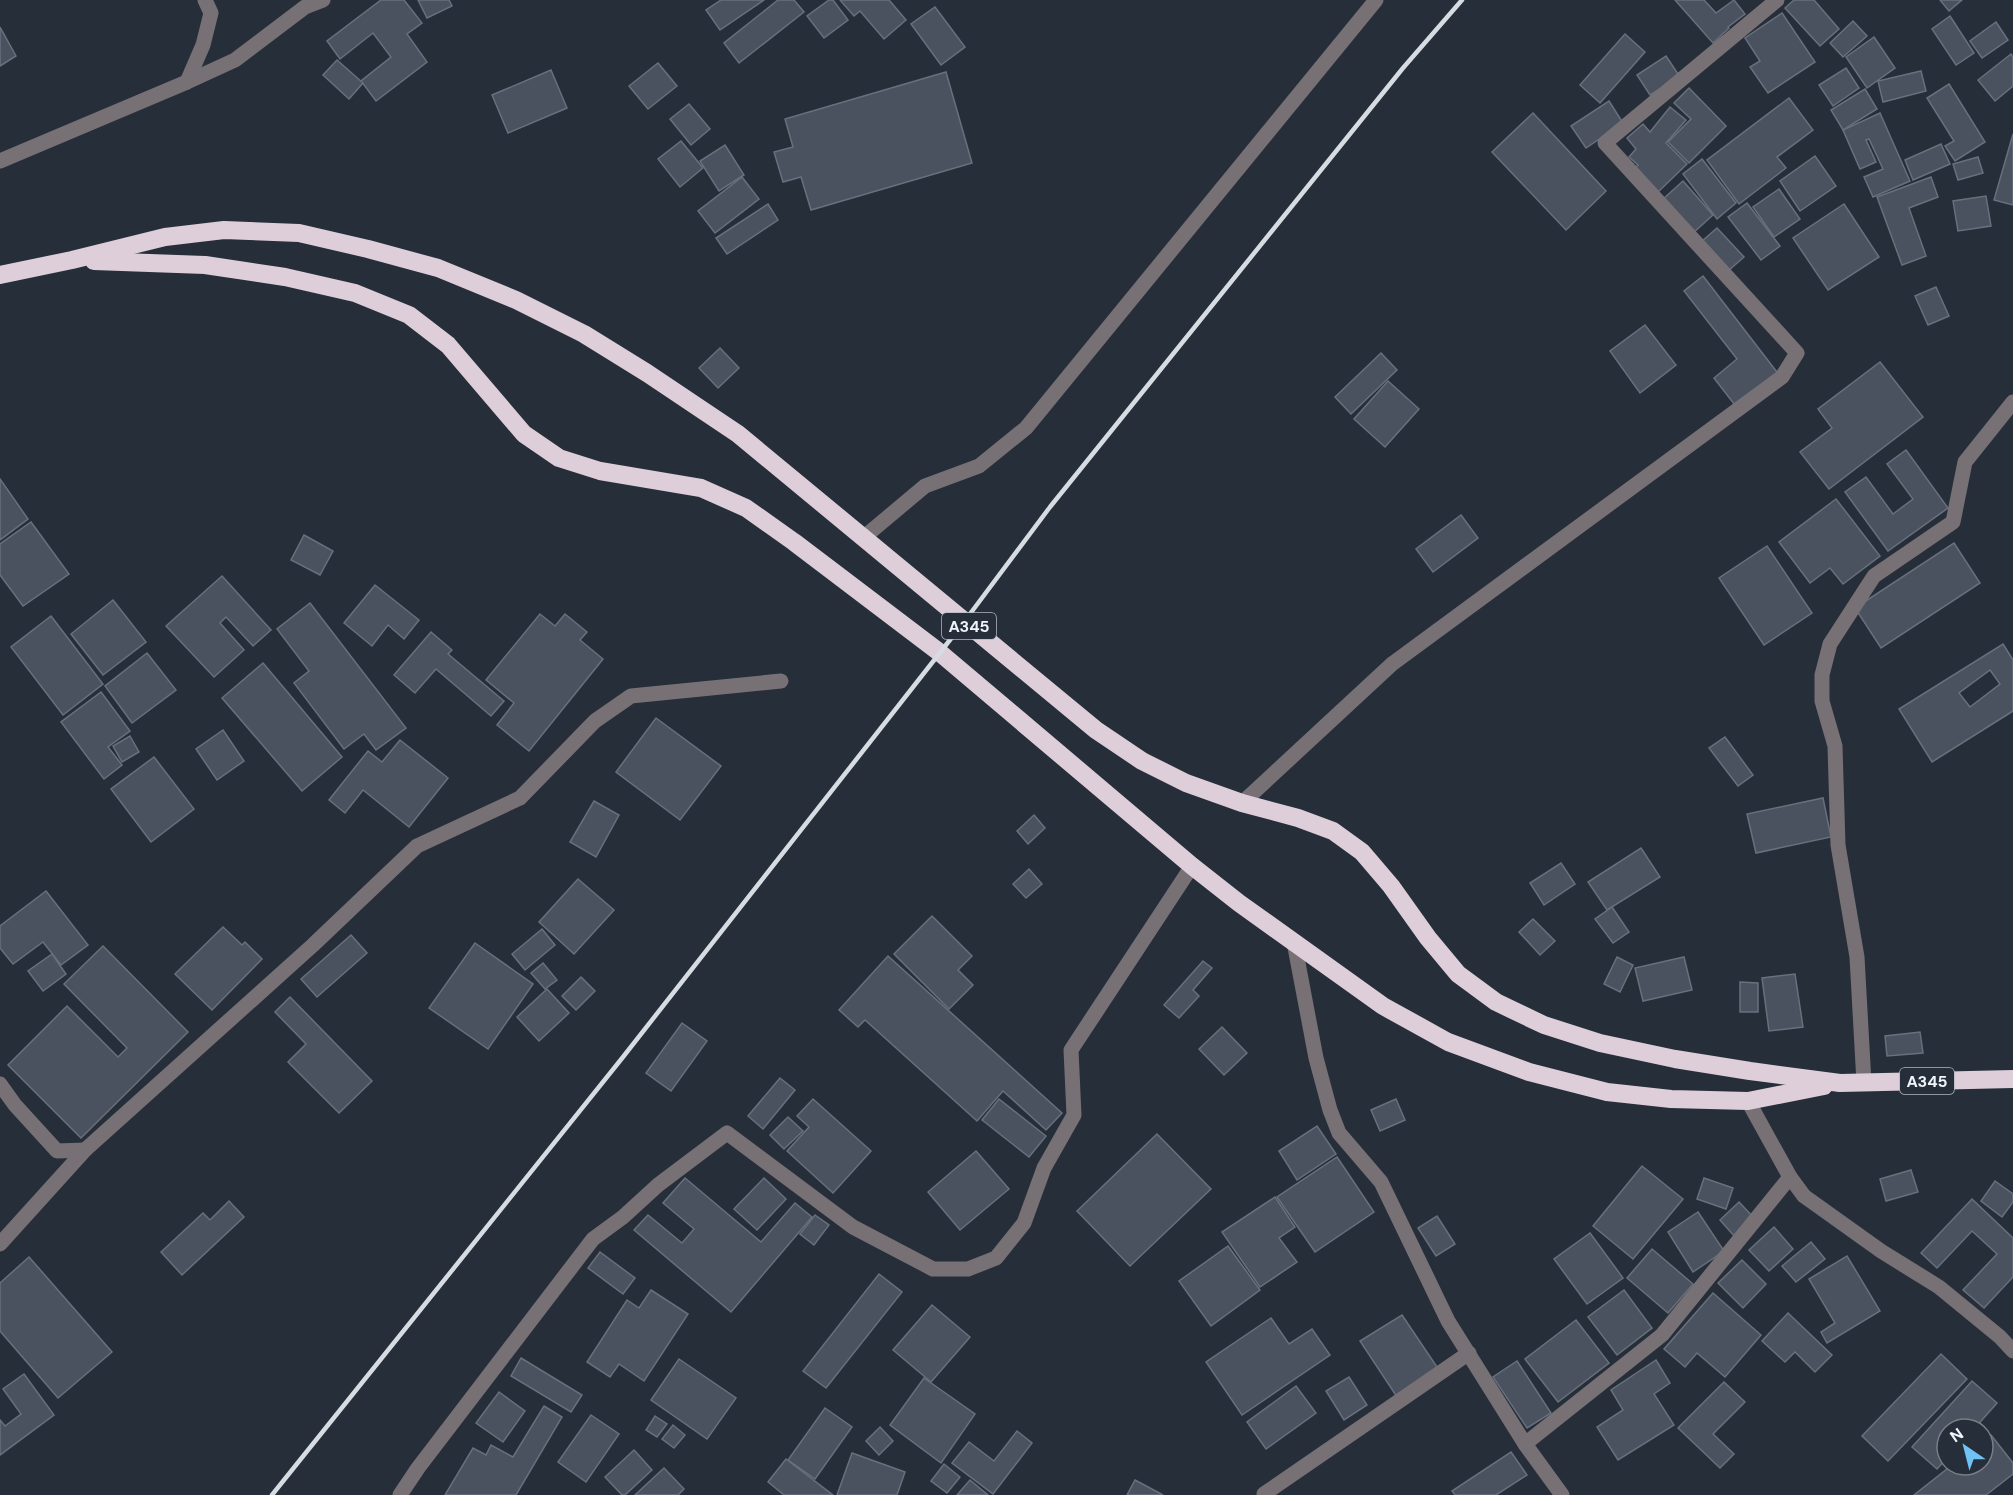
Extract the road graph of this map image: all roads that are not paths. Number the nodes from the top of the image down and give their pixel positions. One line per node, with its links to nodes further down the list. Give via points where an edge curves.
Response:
1 (205, 0): 5 (street, via 211,13)
2 (323, 0): 5 (street, via 305,7 235,60)
3 (1376, 0): 10 (street, via 1026,428 979,465 925,486)
4 (1777, 0): 12 (street, via 1605,143 1797,353 1782,377 1392,664)
5 (187, 82): 6 (street)
6 (0, 161)
7 (72, 260): 8 (highway, A345); 10 (highway, A345, via 165,237 224,231 299,233 438,268 584,334 647,373 738,434); 13 (highway, A345, via 205,265 285,277 355,292 409,315 448,345 525,434 559,458 600,471 701,488 746,508 795,542 939,652)
8 (0, 275)
9 (2013, 402): 17 (street, via 1965,462 1953,522 1874,576 1830,645 1822,675 1822,701 1835,746 1838,846 1857,957)
10 (863, 538): 12 (highway, A345, via 1096,730 1186,783)
11 (781, 681): 20 (street, via 631,696 595,721 520,798 417,846)
12 (1242, 803): 16 (highway, A345, via 1333,831 1362,852 1458,974 1496,1002 1544,1025 1600,1043 1675,1059)
13 (1192, 866): 14 (highway, A345); 27 (street, via 1071,1050 1074,1115 1044,1168 1024,1223 996,1258 968,1269 933,1269 853,1227 727,1133 593,1239)
14 (1294, 942): 19 (highway, A345, via 1392,1011 1448,1042 1529,1072 1607,1092); 24 (street, via 1316,1058 1339,1133 1381,1182 1448,1322)
15 (2013, 1079): 17 (highway, A345)
16 (1840, 1083): 17 (highway, A345); 19 (highway, A345)
17 (1863, 1083)
18 (0, 1084): 20 (street, via 57,1151)
19 (1748, 1101): 21 (street)
20 (85, 1150): 22 (street)
21 (1790, 1178): 23 (street, via 1804,1196 1939,1287); 25 (street, via 1662,1335)
22 (0, 1244)
23 (2013, 1351)
24 (1468, 1353): 25 (street); 26 (street)
25 (1526, 1444): 28 (street)
26 (1264, 1494)
27 (400, 1495)
28 (1562, 1495)

